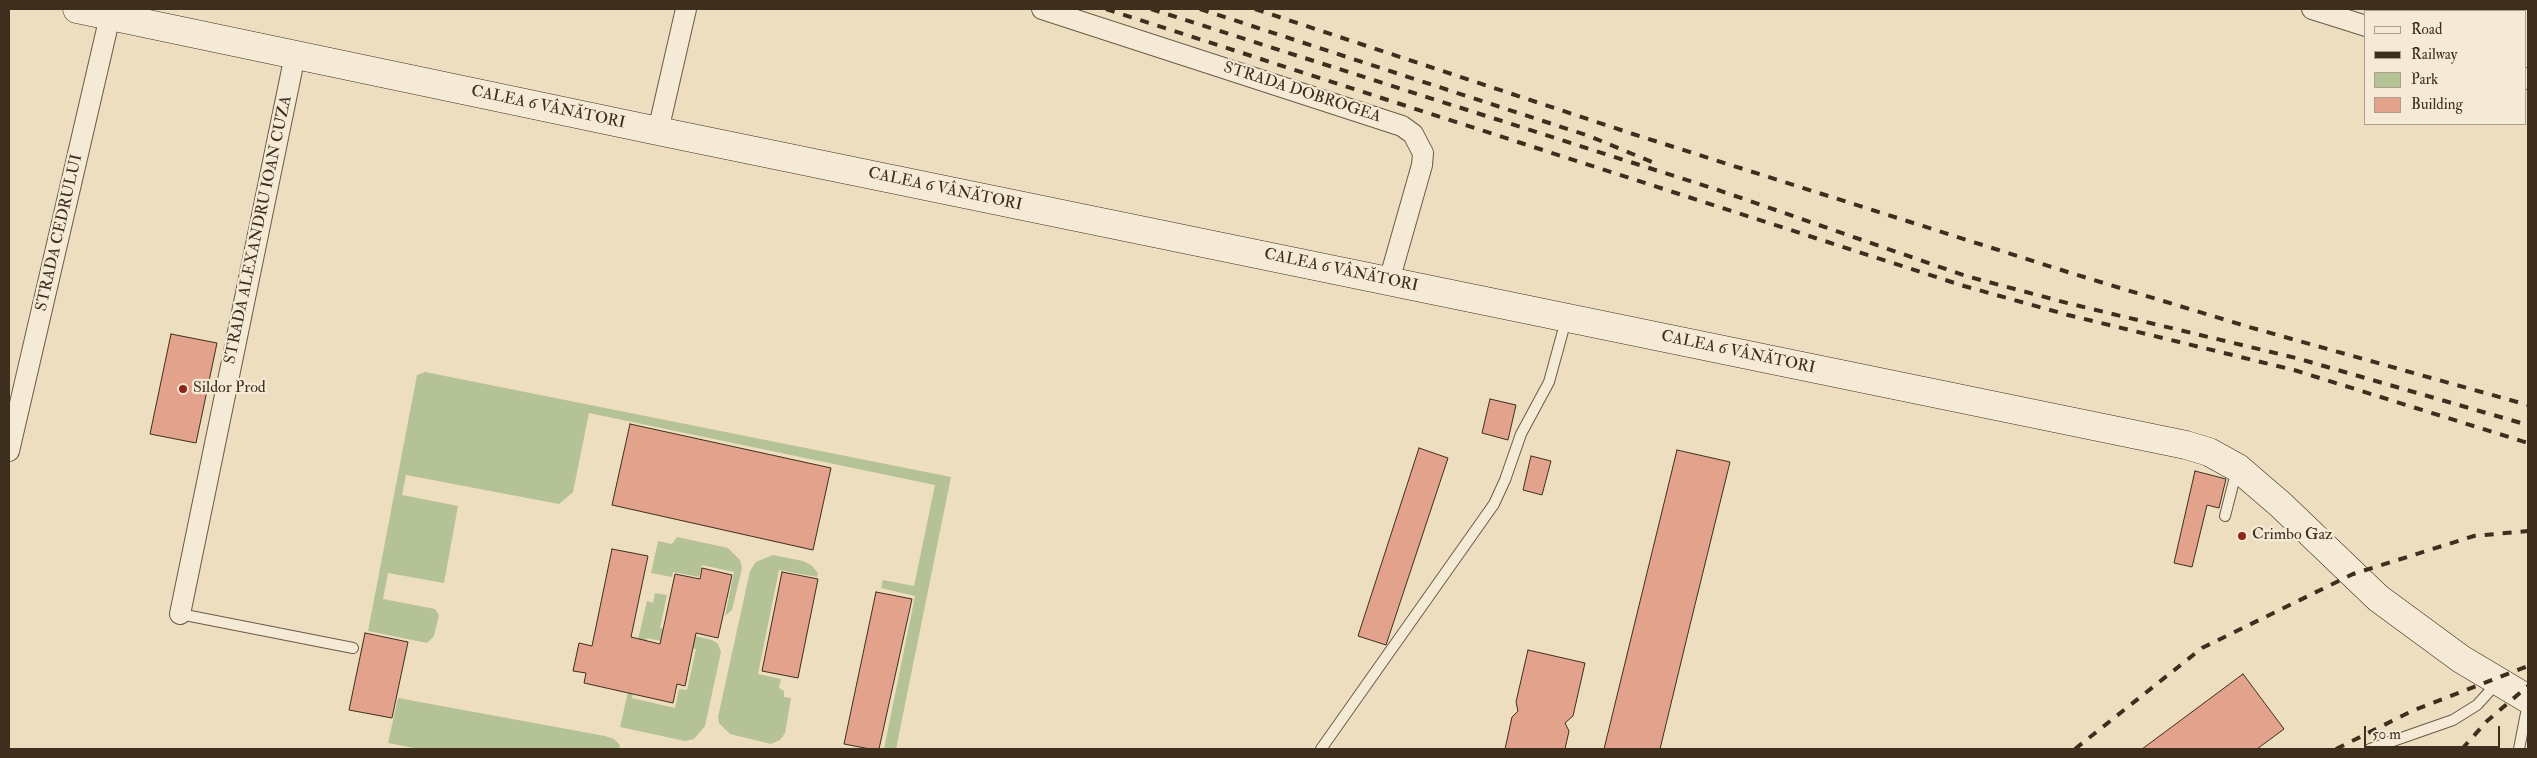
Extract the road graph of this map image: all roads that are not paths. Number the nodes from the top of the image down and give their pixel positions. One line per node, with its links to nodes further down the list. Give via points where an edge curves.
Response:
1 (77, 9): 5 (main road, CALEA 6 VÂNĂTORI)
2 (686, 9): 8 (street)
3 (1042, 9): 9 (street, STRADA DOBROGEA, via 1402,126 1413,134 1423,153 1422,165)
4 (2312, 9): 6 (street)
5 (110, 16): 7 (main road, CALEA 6 VÂNĂTORI); 11 (street, STRADA CEDRULUI)
6 (2364, 25)
7 (295, 55): 8 (main road, CALEA 6 VÂNĂTORI); 14 (street, STRADA ALEXANDRU IOAN CUZA)
8 (658, 131): 9 (main road, CALEA 6 VÂNĂTORI)
9 (1389, 281): 10 (main road, CALEA 6 VÂNĂTORI)
10 (1567, 317): 12 (main road, CALEA 6 VÂNĂTORI, via 2167,441 2209,452); 19 (lane, via 1549,382 1521,434 1494,504)
11 (9, 451)
12 (2238, 468): 13 (lane); 16 (main road, CALEA 6 VÂNĂTORI, via 2378,598)
13 (2225, 516)
14 (180, 614): 15 (lane, STRADA ALEXANDRU IOAN CUZA)
15 (353, 648)
16 (2498, 682): 17 (main road, CALEA 6 VÂNĂTORI); 20 (lane, via 2468,713)
17 (2528, 698)
18 (2528, 703): 21 (lane)
19 (1321, 749)
20 (2372, 749)
21 (2519, 749)

